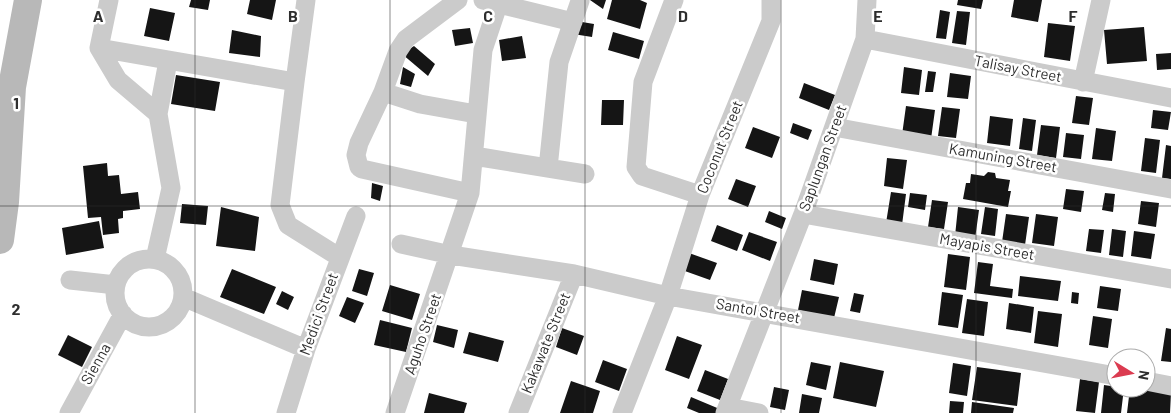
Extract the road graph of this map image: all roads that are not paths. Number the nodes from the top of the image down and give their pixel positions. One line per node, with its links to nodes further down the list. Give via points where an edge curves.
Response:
1 (28, 0): 30 (main road, via 12,87)
2 (109, 0): 13 (street)
3 (306, 0): 15 (street)
4 (458, 0): 17 (street, via 406,39 398,51)
5 (674, 0): 27 (street, via 642,82 636,166 642,176)
6 (772, 0): 27 (street, Coconut Street, via 771,21)
7 (867, 0): 12 (street, Saplungan Street)
8 (1101, 0): 16 (street)
9 (580, 1): 11 (street)
10 (498, 3): 11 (street); 20 (street, Aguho Street, via 483,50)
11 (573, 22): 23 (street, via 559,62)
12 (865, 39): 16 (street, Talisay Street); 21 (street, Saplungan Street)
13 (99, 48): 14 (street); 19 (street, via 118,80)
14 (168, 61): 15 (street); 19 (street)
15 (295, 82): 33 (street, via 280,205 288,225)
16 (1083, 82): 18 (street, Talisay Street)
17 (383, 92): 20 (street, via 420,104); 26 (street, via 359,143 356,155 359,167)
18 (1171, 98)
19 (158, 114): 34 (street, via 171,188)
20 (476, 114): 22 (street, Aguho Street)
21 (834, 127): 25 (street, Kamuning Street); 28 (street, Saplungan Street)
22 (474, 156): 23 (street); 26 (street, Aguho Street)
23 (548, 168): 24 (street)
24 (585, 174)
25 (1171, 189)
26 (470, 192): 32 (street, Aguho Street)
27 (700, 195): 39 (street, Coconut Street)
28 (803, 214): 37 (street, Mayapis Street); 41 (street, Saplungan Street)
29 (356, 216): 33 (street, Medici Street)
30 (0, 240)
31 (401, 244): 32 (street, Santol Street)
32 (451, 254): 35 (street, Santol Street); 50 (street, Aguho Street)
33 (339, 257): 43 (street, Medici Street)
34 (155, 259): 38 (street, via 145,259 126,267); 40 (street, via 165,262 177,272)
35 (574, 274): 39 (street, Santol Street); 51 (street, Kakawate Street)
36 (70, 280): 38 (street)
37 (1171, 280)
38 (116, 285): 42 (street, via 117,305)
39 (668, 296): 41 (street, Santol Street); 52 (street, Coconut Street)
40 (184, 297): 42 (street, via 173,318 164,324 142,327); 43 (street)
41 (763, 311): 44 (street, Santol Street); 47 (street, Saplungan Street)
42 (123, 314): 48 (street, Sienna)
43 (306, 349): 49 (street, Medici Street)
44 (1106, 374)
45 (1156, 383): 46 (street)
46 (1171, 386)
47 (726, 410): 53 (street)
48 (69, 413)
49 (286, 413)
50 (395, 413)
51 (518, 413)
52 (622, 413)
53 (759, 413)

